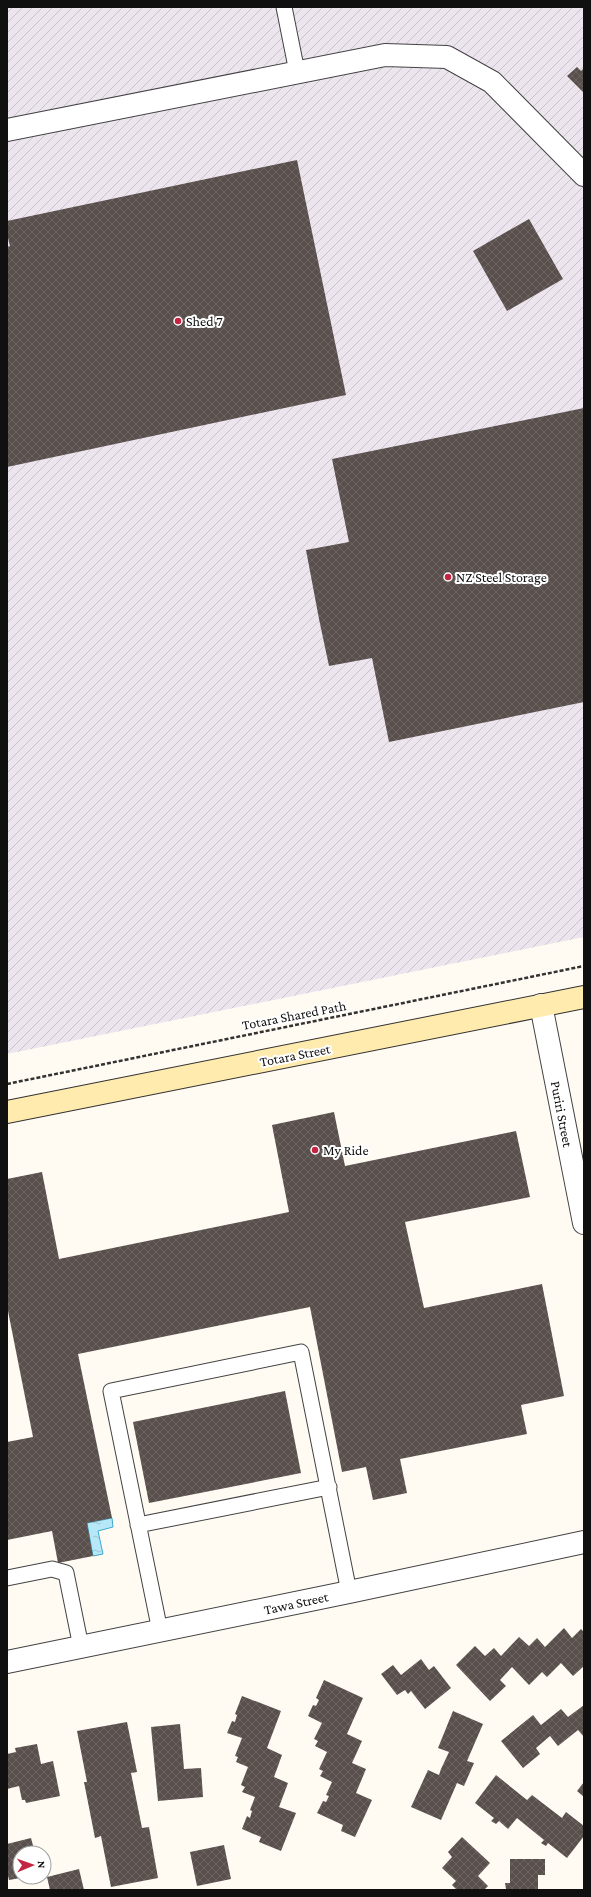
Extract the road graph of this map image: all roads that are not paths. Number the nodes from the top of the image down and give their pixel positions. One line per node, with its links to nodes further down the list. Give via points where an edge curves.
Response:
1 (284, 7): 2 (lane)
2 (297, 72): 3 (street); 4 (street, via 385,55 447,57 492,82)
3 (7, 130)
4 (584, 175)
5 (584, 997): 6 (main road, Totara Street)
6 (541, 1005): 7 (main road, Totara Street); 8 (street, Puriri Street)
7 (7, 1112)
8 (584, 1223)
9 (328, 1487): 10 (lane); 10 (lane, via 301,1352 111,1391); 13 (lane)
10 (138, 1525): 14 (lane)
11 (584, 1542): 13 (street, Tawa Street)
12 (7, 1578): 15 (lane, via 52,1569 66,1573)
13 (349, 1592): 14 (street, Tawa Street)
14 (160, 1631): 15 (street, Tawa Street)
15 (82, 1647): 16 (street, Tawa Street)
16 (7, 1662)

